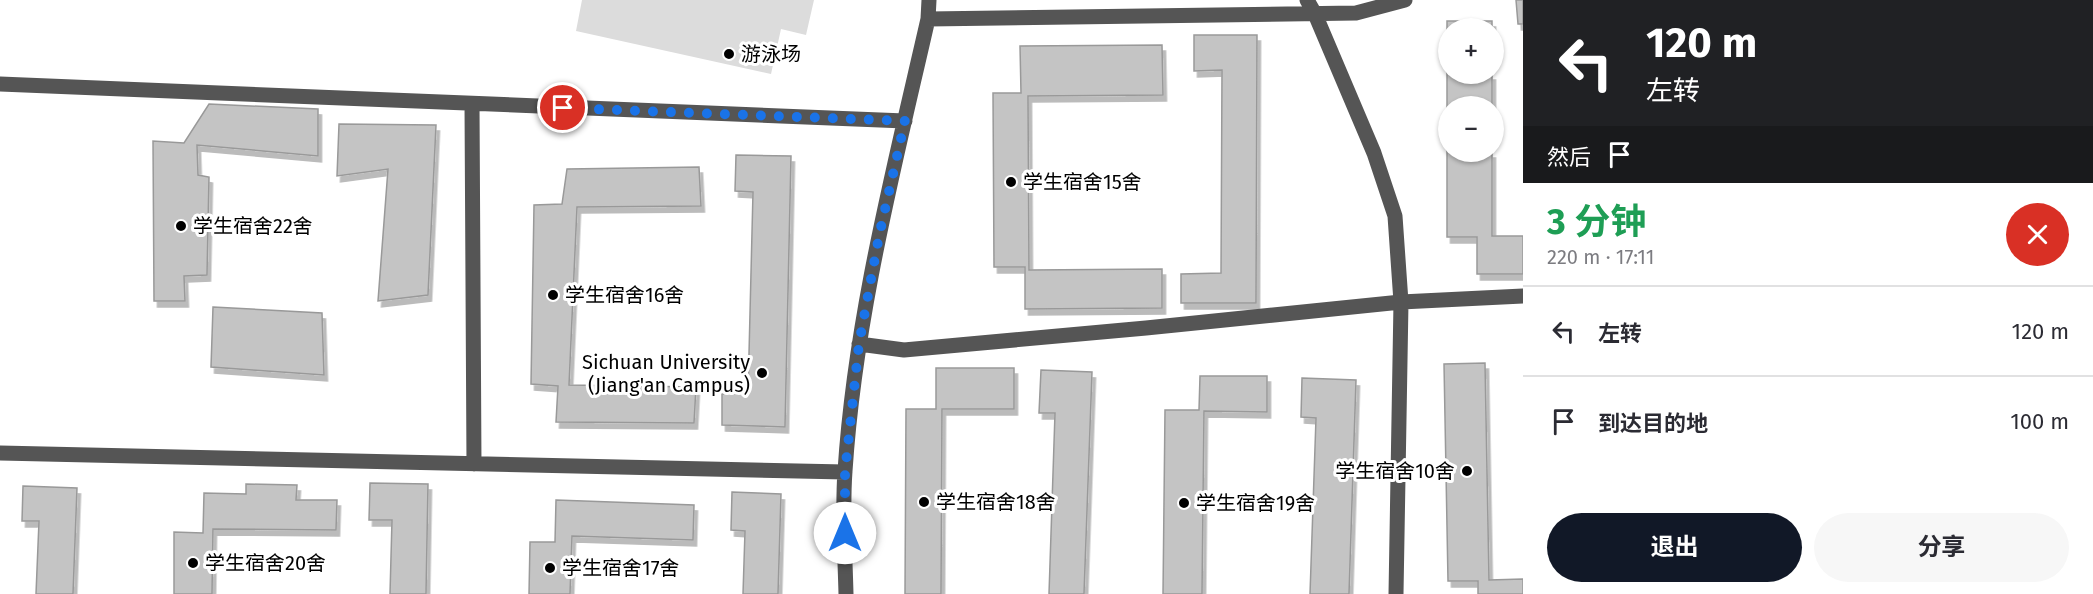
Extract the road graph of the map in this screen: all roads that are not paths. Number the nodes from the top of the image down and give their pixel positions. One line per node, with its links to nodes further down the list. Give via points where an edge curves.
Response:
1 (929, 0): 5 (street)
2 (1307, 0): 4 (street)
3 (1405, 0): 4 (street, via 1356,13)
4 (1315, 14): 5 (street); 10 (street, via 1374,153 1395,216)
5 (928, 19): 8 (street)
6 (0, 84): 7 (street)
7 (472, 104): 8 (street); 13 (street)
8 (905, 121): 11 (street)
9 (1523, 296): 10 (street)
10 (1401, 302): 11 (street, via 904,350); 16 (street)
11 (859, 344): 14 (street)
12 (0, 453): 13 (street)
13 (474, 464): 14 (street)
14 (845, 472): 15 (street)
15 (846, 594)
16 (1396, 594)

